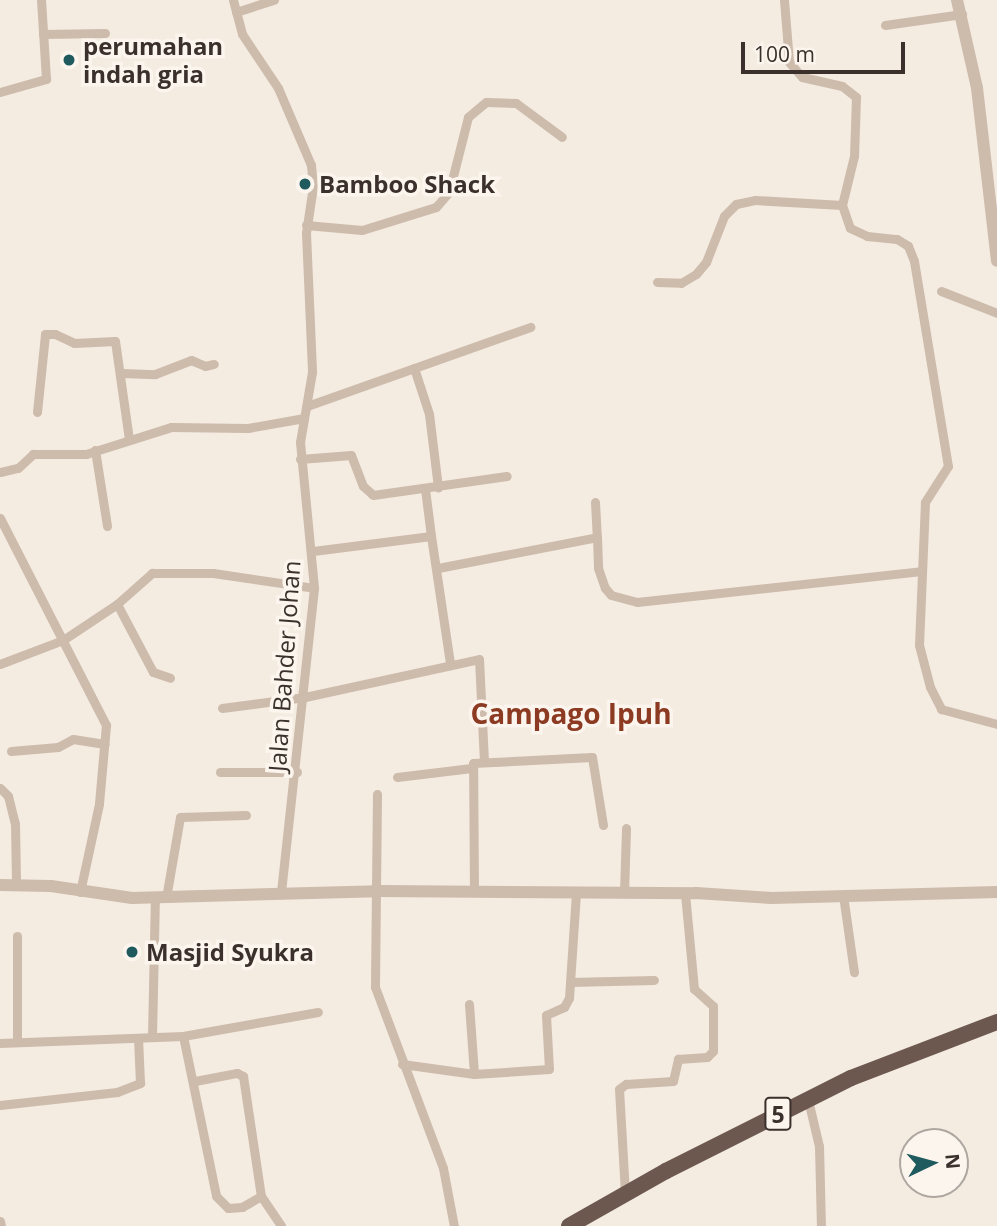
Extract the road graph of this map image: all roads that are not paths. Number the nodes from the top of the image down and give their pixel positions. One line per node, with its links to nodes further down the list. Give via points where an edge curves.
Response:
1 (41, 0): 10 (street)
2 (233, 0): 6 (street, Jalan Bahder Johan)
3 (274, 0): 6 (street)
4 (785, 0): 13 (street, via 789,62 802,77 842,86 856,97 855,156)
5 (957, 0): 7 (street)
6 (236, 12): 14 (street, Jalan Bahder Johan, via 242,34 278,88 310,164 313,186)
7 (962, 14): 8 (street); 15 (street, via 977,88)
8 (885, 25)
9 (105, 33): 10 (street)
10 (43, 34): 11 (street, via 46,79)
11 (0, 92)
12 (562, 137): 14 (street, via 516,103 486,103 468,117 449,192 436,206 362,230)
13 (842, 205): 16 (street, via 755,200 736,204 724,216 706,262 695,274 681,283); 40 (street, via 850,228 867,236 897,239 908,246 914,261 927,362 948,466 925,502)
14 (306, 225): 23 (street, Jalan Bahder Johan, via 313,335)
15 (997, 261)
16 (657, 282)
17 (941, 291): 18 (street)
18 (997, 313)
19 (530, 327): 21 (street)
20 (214, 364): 22 (street, via 205,366 191,360 155,374)
21 (414, 368): 23 (street); 31 (street, via 429,414)
22 (121, 373): 24 (street, via 115,341 74,343 44,334); 26 (street)
23 (307, 406): 25 (street, Jalan Bahder Johan)
24 (37, 412)
25 (304, 418): 26 (street, via 248,428 171,427); 28 (street, Jalan Bahder Johan)
26 (128, 435): 27 (street)
27 (95, 450): 29 (street, via 33,454 19,468); 35 (street)
28 (300, 459): 32 (street, via 351,455 363,486 373,495); 38 (street, Jalan Bahder Johan)
29 (0, 472)
30 (507, 476): 31 (street)
31 (438, 487): 32 (street)
32 (425, 489): 36 (street)
33 (595, 502): 37 (street)
34 (0, 518): 43 (street)
35 (107, 526)
36 (431, 536): 38 (street); 39 (street)
37 (597, 537): 39 (street); 40 (street, via 598,568 605,588 611,595 637,603)
38 (313, 551): 41 (street, Jalan Bahder Johan)
39 (438, 568): 44 (street)
40 (921, 571): 49 (street, via 919,645 930,687 941,709)
41 (314, 588): 42 (street, via 213,573 160,572 147,576); 47 (street, Jalan Bahder Johan)
42 (117, 604): 43 (street); 46 (street, via 153,672)
43 (63, 640): 45 (street); 50 (street, via 103,718)
44 (450, 663): 47 (street); 52 (street, via 479,659)
45 (0, 664)
46 (170, 678)
47 (305, 697): 48 (street); 55 (street, Jalan Bahder Johan)
48 (222, 708)
49 (997, 724)
50 (105, 744): 51 (street, via 73,739 58,747); 66 (street, via 99,804)
51 (11, 751)
52 (484, 761): 53 (street); 60 (street, via 592,757)
53 (471, 768): 56 (street); 65 (street)
54 (220, 772): 55 (street)
55 (297, 772): 71 (street, Jalan Bahder Johan)
56 (397, 777)
57 (0, 788): 62 (street, via 8,796 15,824)
58 (377, 794): 64 (street)
59 (246, 815): 73 (street, via 180,817)
60 (603, 825)
61 (626, 828): 69 (street)
62 (16, 884): 63 (street); 66 (street)
63 (0, 885)
64 (377, 891): 65 (street); 71 (street); 86 (street, via 375,987)
65 (474, 891): 67 (street)
66 (80, 892): 73 (street)
67 (576, 892): 69 (street); 77 (street)
68 (997, 892): 72 (street)
69 (624, 893): 70 (street)
70 (685, 893): 72 (street, via 772,898); 91 (street, via 694,989 713,1006 713,1051 707,1056 678,1059 673,1081 626,1084 619,1089)
71 (281, 894): 73 (street)
72 (843, 895): 75 (street)
73 (160, 898): 82 (street)
74 (17, 936): 84 (street)
75 (854, 972)
76 (654, 980): 77 (street)
77 (570, 982): 87 (street, via 564,1007 546,1015 548,1069)
78 (469, 1004): 87 (street)
79 (318, 1012): 81 (street)
80 (997, 1022): 89 (highway, 5, via 850,1078)
81 (183, 1036): 82 (street); 88 (street)
82 (152, 1037): 83 (street)
83 (138, 1038): 84 (street); 90 (street, via 140,1083 117,1092)
84 (18, 1041): 85 (street)
85 (0, 1043)
86 (402, 1064): 87 (street); 94 (street, via 443,1168)
87 (474, 1074)
88 (195, 1081): 92 (street, via 220,1203 242,1207); 92 (street, via 237,1073 243,1076)
89 (808, 1100): 91 (highway, 5); 96 (street, via 819,1146)
90 (0, 1102)
91 (625, 1193): 95 (highway, 5)
92 (261, 1196): 93 (street)
93 (281, 1226)
94 (454, 1226)
95 (569, 1226)
96 (821, 1226)

